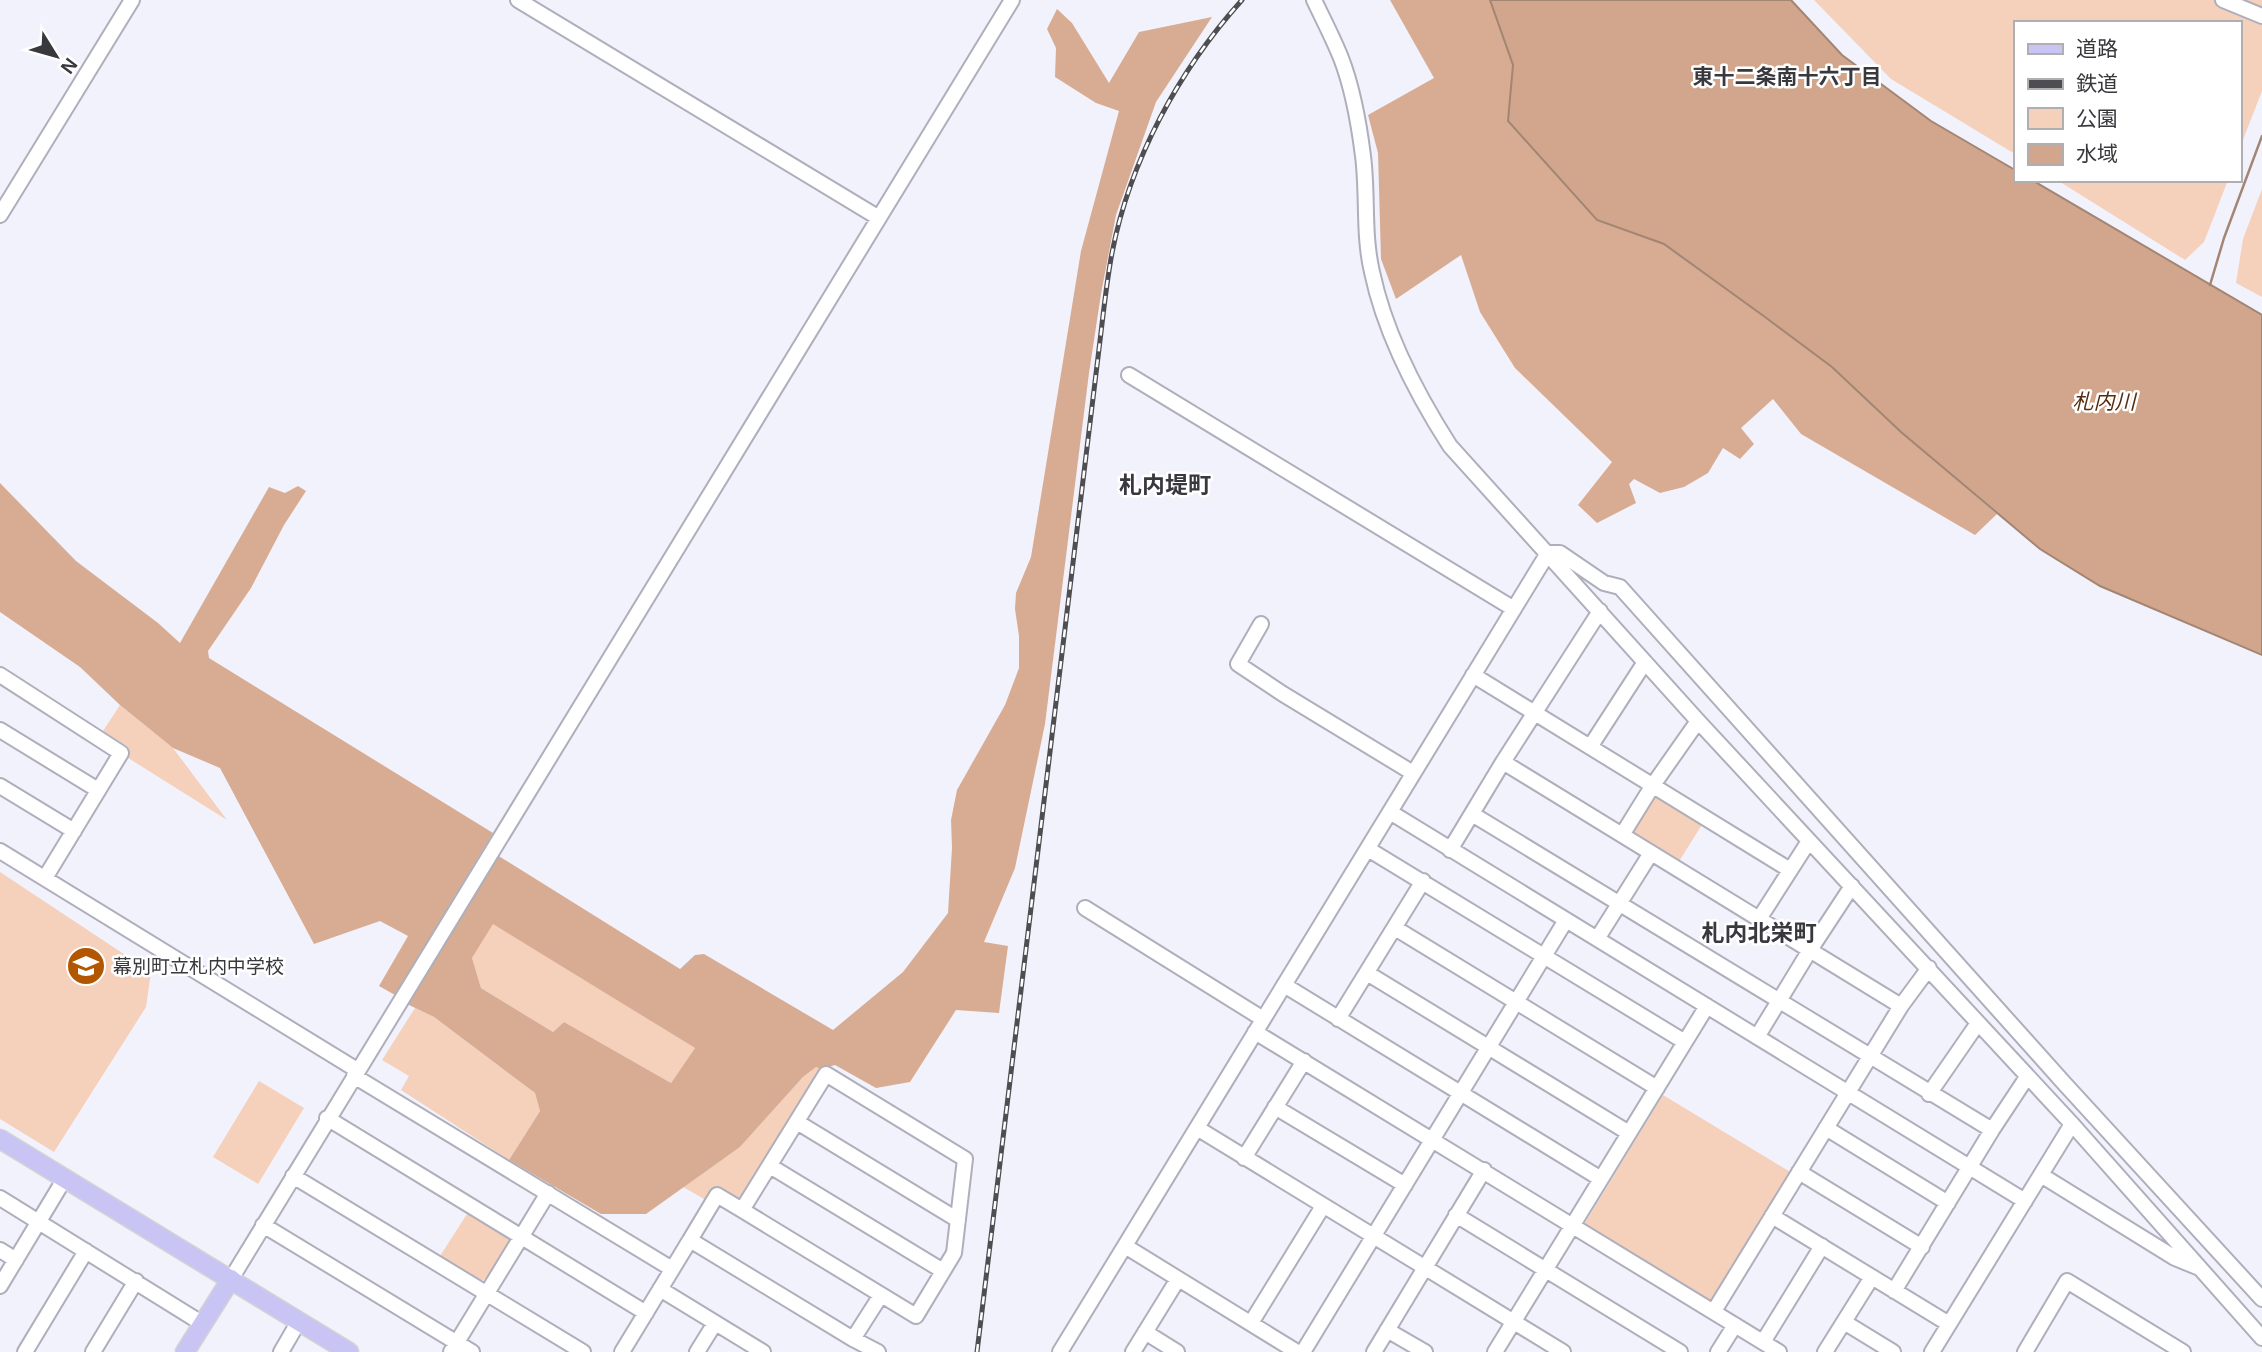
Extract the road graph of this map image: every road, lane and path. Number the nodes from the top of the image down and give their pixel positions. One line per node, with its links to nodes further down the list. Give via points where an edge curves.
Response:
1 (132, 0): 7 (street)
2 (519, 0): 8 (street)
3 (1012, 0): 8 (street)
4 (1314, 0): 10 (street, via 1341,59 1357,119 1372,272 1403,361 1450,446)
5 (2223, 0): 6 (street)
6 (2262, 16)
7 (0, 215)
8 (879, 218): 63 (street)
9 (1129, 374): 11 (street)
10 (1548, 553): 11 (street); 12 (street); 124 (street, via 1560,554 1604,583 1620,587)
11 (1514, 609): 16 (street)
12 (1600, 611): 14 (street); 17 (street)
13 (1261, 624): 22 (street, via 1238,664)
14 (1645, 662): 18 (street); 20 (street)
15 (0, 675): 25 (street, via 121,752)
16 (1473, 675): 17 (street); 22 (street)
17 (1534, 712): 20 (street); 21 (street)
18 (1698, 721): 23 (street); 30 (street)
19 (0, 730): 25 (street)
20 (1590, 747): 23 (street)
21 (1503, 762): 27 (street); 29 (street)
22 (1413, 773): 26 (street)
23 (1653, 785): 29 (street); 35 (street)
24 (0, 786): 28 (street)
25 (98, 790): 28 (street)
26 (1390, 812): 31 (street); 32 (street)
27 (1472, 814): 32 (street); 39 (street)
28 (74, 831): 36 (street)
29 (1622, 835): 34 (street)
30 (1810, 841): 35 (street); 38 (street)
31 (1368, 849): 37 (street); 49 (street)
32 (1450, 850): 42 (street)
33 (0, 852): 36 (street)
34 (1651, 853): 39 (street); 41 (street)
35 (1790, 870): 41 (street)
36 (45, 878): 63 (street)
37 (1423, 881): 43 (street); 46 (street)
38 (1853, 886): 45 (street); 47 (street)
39 (1619, 904): 44 (street); 50 (street)
40 (1084, 908): 54 (street)
41 (1759, 919): 45 (street)
42 (1566, 920): 44 (street); 46 (street)
43 (1395, 928): 48 (street); 51 (street)
44 (1597, 939): 52 (street)
45 (1810, 950): 50 (street); 53 (street)
46 (1544, 956): 51 (street); 59 (street)
47 (1929, 968): 53 (street); 56 (street)
48 (1367, 973): 55 (street); 60 (street)
49 (1284, 985): 54 (street); 55 (street)
50 (1778, 1001): 58 (street); 61 (street)
51 (1516, 1002): 60 (street); 65 (street)
52 (1707, 1006): 58 (street); 59 (street)
53 (1901, 1006): 61 (street)
54 (1263, 1019): 57 (street)
55 (1338, 1019): 67 (street)
56 (1978, 1023): 64 (street); 68 (street)
57 (1255, 1032): 62 (street); 73 (street)
58 (1757, 1037): 66 (street)
59 (1685, 1042): 65 (street)
60 (1488, 1048): 67 (street); 76 (street)
61 (1870, 1057): 66 (street); 68 (street)
62 (1304, 1061): 69 (street); 78 (street)
63 (356, 1073): 70 (street); 89 (street)
64 (2027, 1076): 72 (street); 75 (street)
65 (1657, 1088): 76 (street)
66 (1847, 1092): 74 (street); 81 (street)
67 (1460, 1094): 78 (street); 87 (street)
68 (1929, 1094): 75 (street)
69 (1275, 1107): 79 (street); 88 (street)
70 (327, 1118): 84 (street); 101 (street)
71 (797, 1122): 80 (street); 97 (street); 97 (street, via 826,1074 850,1088 965,1159)
72 (2072, 1124): 85 (street); 112 (street)
73 (1197, 1128): 79 (street); 104 (street)
74 (1826, 1128): 83 (street); 92 (street)
75 (1992, 1130): 81 (street)
76 (1629, 1133): 87 (street)
77 (0, 1139): 86 (main road)
78 (1432, 1140): 82 (street); 88 (street)
79 (1244, 1158): 93 (street)
80 (770, 1166): 94 (street); 114 (street)
81 (1969, 1166): 91 (street); 92 (street)
82 (1483, 1170): 95 (street); 100 (street)
83 (1799, 1172): 96 (street); 106 (street)
84 (293, 1175): 99 (street); 122 (street)
85 (2041, 1175): 91 (street); 112 (street, via 2175,1258)
86 (65, 1178): 98 (street); 116 (main road)
87 (1601, 1179): 100 (street)
88 (1405, 1185): 102 (street)
89 (548, 1193): 101 (street); 111 (street)
90 (0, 1198): 98 (street)
91 (2025, 1201): 133 (street)
92 (1948, 1203): 106 (street)
93 (1323, 1206): 102 (street); 132 (street)
94 (742, 1210): 103 (street, via 717,1195); 123 (street)
95 (1456, 1215): 110 (street); 113 (street)
96 (1772, 1216): 105 (street); 125 (street)
97 (958, 1220): 114 (street, via 954,1253)
98 (39, 1222): 108 (street); 109 (street)
99 (263, 1225): 116 (street); 140 (street)
100 (1572, 1226): 113 (street); 125 (street)
101 (522, 1236): 122 (street); 126 (street)
102 (1373, 1237): 110 (street); 156 (street)
103 (690, 1240): 111 (street); 138 (street)
104 (1125, 1246): 117 (street); 152 (street)
105 (1822, 1246): 115 (street); 139 (street)
106 (1922, 1247): 121 (street)
107 (0, 1251): 109 (street)
108 (86, 1251): 118 (street); 141 (street)
109 (16, 1260): 119 (street)
110 (1424, 1268): 128 (street); 135 (street)
111 (673, 1269): 120 (street)
112 (2202, 1269): 137 (street)
113 (1545, 1270): 128 (street); 161 (street)
114 (943, 1271): 123 (street, via 916,1316)
115 (1872, 1277): 121 (street); 129 (street)
116 (231, 1279): 127 (main road); 131 (main road)
117 (1178, 1279): 132 (street); 136 (street)
118 (136, 1282): 131 (street); 142 (street)
119 (0, 1286)
120 (660, 1289): 126 (street); 130 (street)
121 (1894, 1292): 133 (street)
122 (487, 1293): 140 (street); 147 (street)
123 (881, 1295): 138 (street)
124 (2262, 1298)
125 (1714, 1311): 134 (street)
126 (646, 1313): 148 (street)
127 (299, 1321): 144 (street); 145 (main road)
128 (1513, 1321): 159 (street); 160 (street)
129 (1844, 1322): 164 (street); 165 (street)
130 (715, 1323): 149 (street); 150 (street)
131 (203, 1324): 143 (main road)
132 (1251, 1324): 155 (street)
133 (1949, 1324): 166 (street)
134 (1735, 1325): 139 (street); 162 (street)
135 (1387, 1329): 157 (street); 158 (street)
136 (1145, 1332): 153 (street); 154 (street)
137 (2262, 1338)
138 (853, 1339): 151 (street)
139 (1763, 1342): 163 (street)
140 (454, 1347): 146 (street)
141 (25, 1352)
142 (93, 1352)
143 (185, 1352)
144 (281, 1352)
145 (349, 1352)
146 (472, 1352)
147 (583, 1352)
148 (622, 1352)
149 (697, 1352)
150 (763, 1352)
151 (878, 1352)
152 (1060, 1352)
153 (1133, 1352)
154 (1177, 1352)
155 (1297, 1352)
156 (1303, 1352)
157 (1374, 1352)
158 (1424, 1352)
159 (1495, 1352)
160 (1563, 1352)
161 (1680, 1352)
162 (1718, 1352)
163 (1779, 1352)
164 (1825, 1352)
165 (1893, 1352)
166 (1932, 1352)
167 (2025, 1352): 168 (street, via 2067,1281)
168 (2183, 1352)

